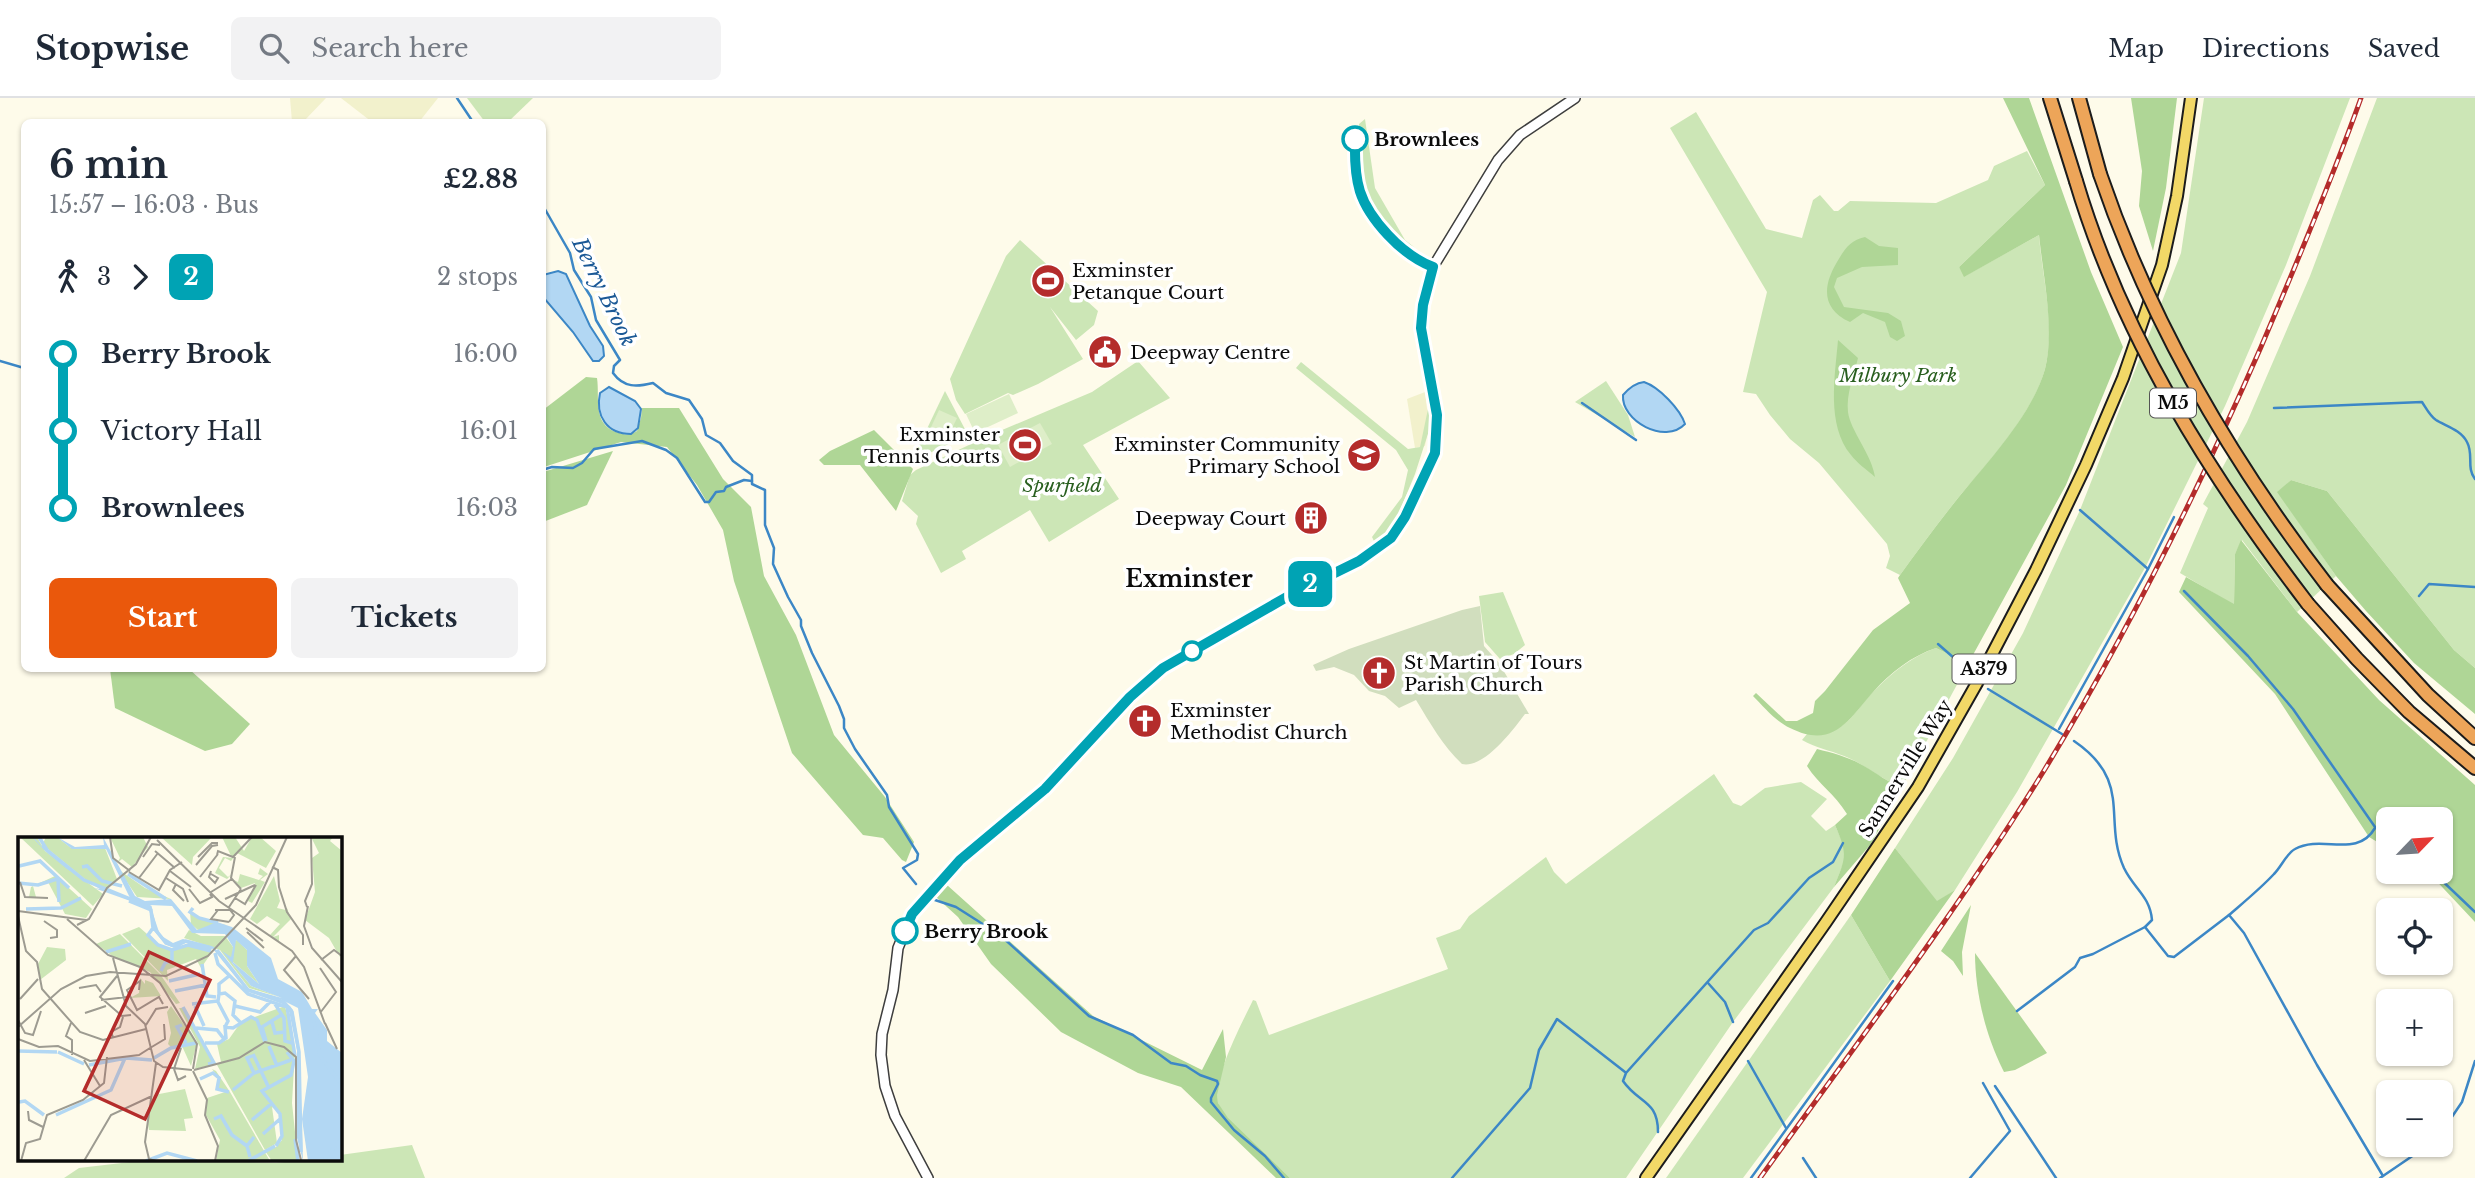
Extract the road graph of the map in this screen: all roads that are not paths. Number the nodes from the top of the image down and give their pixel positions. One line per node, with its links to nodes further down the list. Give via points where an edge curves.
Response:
1 (1575, 98): 7 (street, via 1520,135 1498,160 1433,267 1421,328 1437,415 1435,453 1391,538 1359,561 1163,668 1045,789 960,860 912,914 898,948 880,1055 895,1116)
2 (2050, 98): 6 (highway, M5, bridge, via 2112,282 2167,393 2230,495 2308,604 2357,659 2409,712)
3 (2079, 98): 5 (highway, M5, bridge, via 2139,278 2237,460 2327,585 2428,695)
4 (2191, 98): 8 (main road, Sannerville Way / A379, via 2162,265 2123,378 2036,570 1918,787)
5 (2475, 738)
6 (2475, 768)
7 (928, 1178)
8 (1646, 1178)

